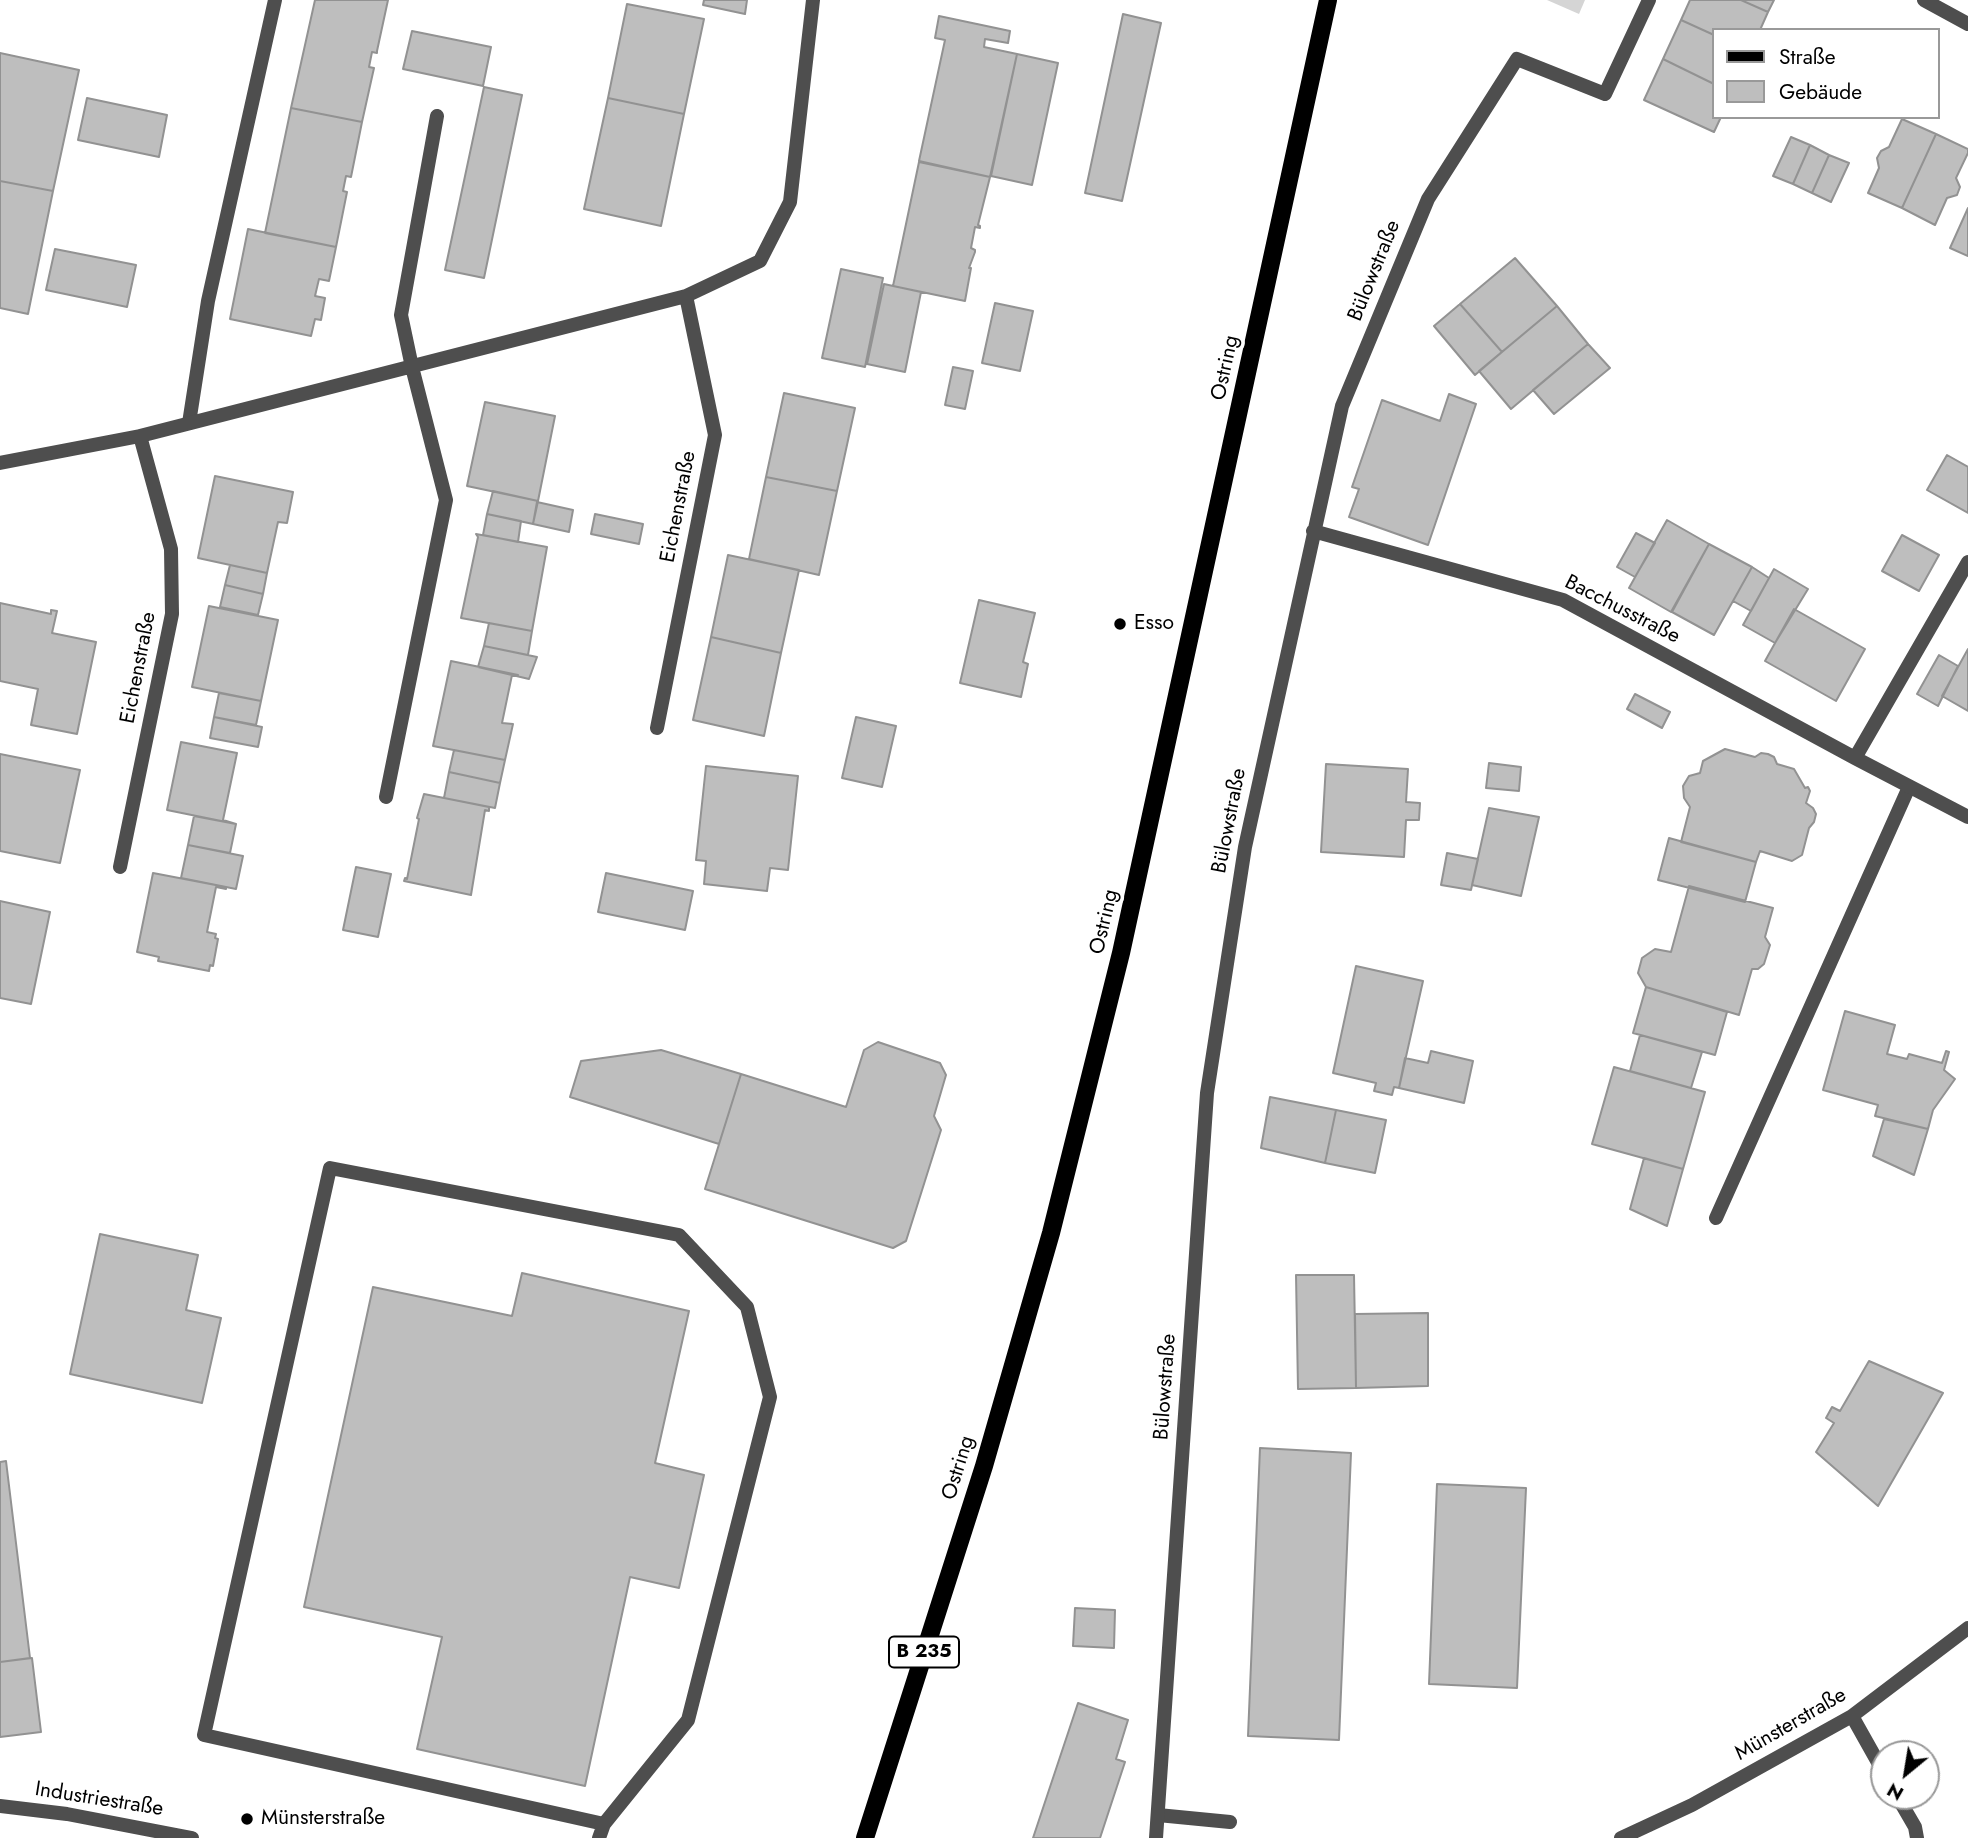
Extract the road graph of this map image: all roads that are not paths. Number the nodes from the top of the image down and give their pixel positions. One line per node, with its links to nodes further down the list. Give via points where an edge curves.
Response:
1 (275, 0): 10 (street, via 208,301)
2 (813, 0): 8 (street, via 790,202 760,261)
3 (1328, 0): 31 (main road, Ostring / B 235, via 1105,1020 1051,1233 984,1466)
4 (1649, 0): 13 (street, Bülowstraße, via 1605,94 1517,58 1455,155 1428,199 1342,406)
5 (1924, 0): 6 (street)
6 (1968, 24)
7 (437, 116): 9 (street, via 401,315)
8 (686, 296): 9 (street); 15 (street, Eichenstraße, via 715,435)
9 (412, 367): 10 (street); 18 (street, via 446,500)
10 (189, 423): 11 (street)
11 (140, 436): 12 (street); 20 (street, Eichenstraße, via 171,549 172,614)
12 (0, 463)
13 (1313, 531): 16 (street, Bacchusstraße, via 1563,600); 27 (street, Bülowstraße, via 1245,847 1207,1093)
14 (1968, 562): 16 (street)
15 (657, 728)
16 (1855, 758): 17 (street, Bacchusstraße)
17 (1909, 787): 19 (street, Bacchusstraße); 21 (street)
18 (386, 797)
19 (1968, 817)
20 (120, 867)
21 (1716, 1218)
22 (1968, 1628): 23 (street, Münsterstraße)
23 (1852, 1716): 24 (street); 33 (street, Münsterstraße)
24 (1870, 1748)
25 (0, 1806): 30 (street, Industriestraße)
26 (1905, 1810): 34 (street)
27 (1158, 1815): 28 (street); 32 (street, Bülowstraße)
28 (1230, 1822)
29 (601, 1831): 29 (street, via 204,1735 330,1168 680,1235 747,1307 769,1397 688,1720)
30 (192, 1838)
31 (865, 1838)
32 (1156, 1838)
33 (1621, 1838)
34 (1917, 1838)

